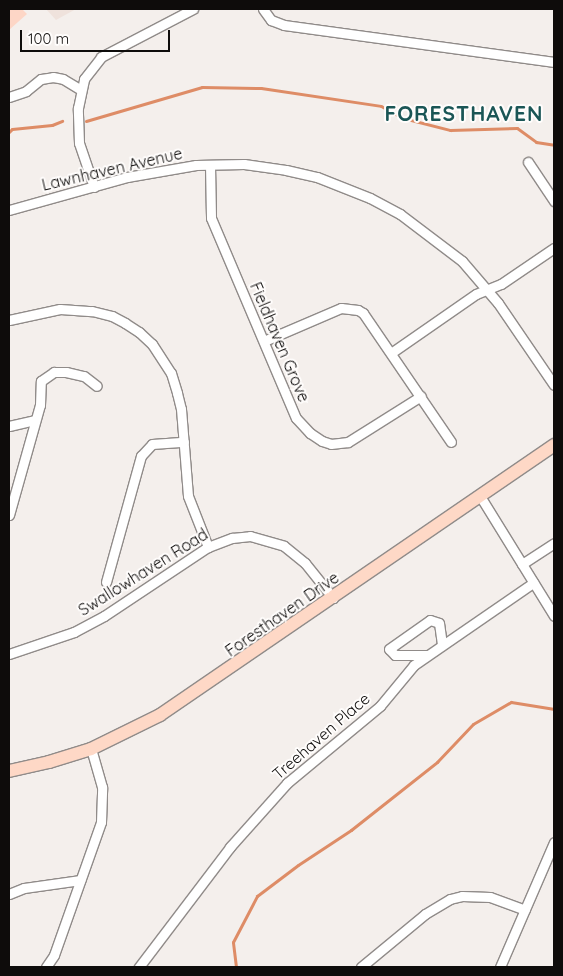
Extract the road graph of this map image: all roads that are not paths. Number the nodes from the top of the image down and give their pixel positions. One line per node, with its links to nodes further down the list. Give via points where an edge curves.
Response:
1 (194, 9): 4 (street, via 101,57 84,79)
2 (263, 9): 3 (street, via 271,20 284,25)
3 (554, 62)
4 (81, 90): 5 (street, via 53,77 41,79 26,91); 8 (street, via 79,142)
5 (9, 97)
6 (528, 162): 9 (street)
7 (210, 165): 8 (street, Lawnhaven Avenue, via 155,171); 12 (street, Lawnhaven Avenue, via 244,164 302,173 370,198 439,241); 14 (street, Fieldhaven Grove, via 211,218)
8 (94, 187): 10 (street, Lawnhaven Avenue)
9 (554, 201)
10 (9, 210)
11 (554, 248): 12 (street, via 501,284)
12 (486, 288): 15 (street); 16 (street, Lawnhaven Avenue)
13 (9, 320): 21 (street, via 43,311 74,308 112,316 139,332 171,373 181,409)
14 (264, 341): 15 (street, via 341,308 350,308 363,313); 18 (street, Fieldhaven Grove, via 296,418 322,441 331,444 348,442)
15 (390, 353): 18 (street)
16 (554, 385)
17 (98, 386): 19 (street, via 78,374 54,372 48,375 40,385 40,405)
18 (421, 396): 22 (street)
19 (34, 420): 20 (street); 25 (street)
20 (9, 426)
21 (184, 442): 27 (street, via 188,496); 29 (street, via 152,444 141,456)
22 (451, 442)
23 (554, 445): 24 (street, Foresthaven Drive)
24 (480, 496): 28 (street); 31 (street, Foresthaven Drive)
25 (9, 516)
26 (554, 543): 28 (street)
27 (208, 547): 31 (street, Swallowhaven Road, via 232,538 250,536 284,546 305,563); 34 (street, Swallowhaven Road, via 104,616 74,632)
28 (522, 564): 30 (street)
29 (106, 582)
30 (533, 583): 32 (street); 33 (street, Treehaven Place)
31 (333, 598): 36 (street, Foresthaven Drive, via 160,715)
32 (554, 616)
33 (442, 645): 35 (street, Treehaven Place); 35 (street, via 439,623 430,620 389,649 395,655)
34 (9, 654)
35 (427, 654): 43 (street, Treehaven Place, via 368,717 287,783 230,847)
36 (92, 748): 37 (street, Foresthaven Drive); 39 (street, via 102,787 103,811)
37 (9, 771)
38 (554, 842): 41 (street)
39 (80, 880): 40 (street, via 24,888); 42 (street, via 54,955)
40 (9, 894)
41 (525, 910): 44 (street, via 490,897 469,895 450,899 425,914); 45 (street)
42 (46, 967)
43 (139, 967)
44 (361, 967)
45 (500, 967)

